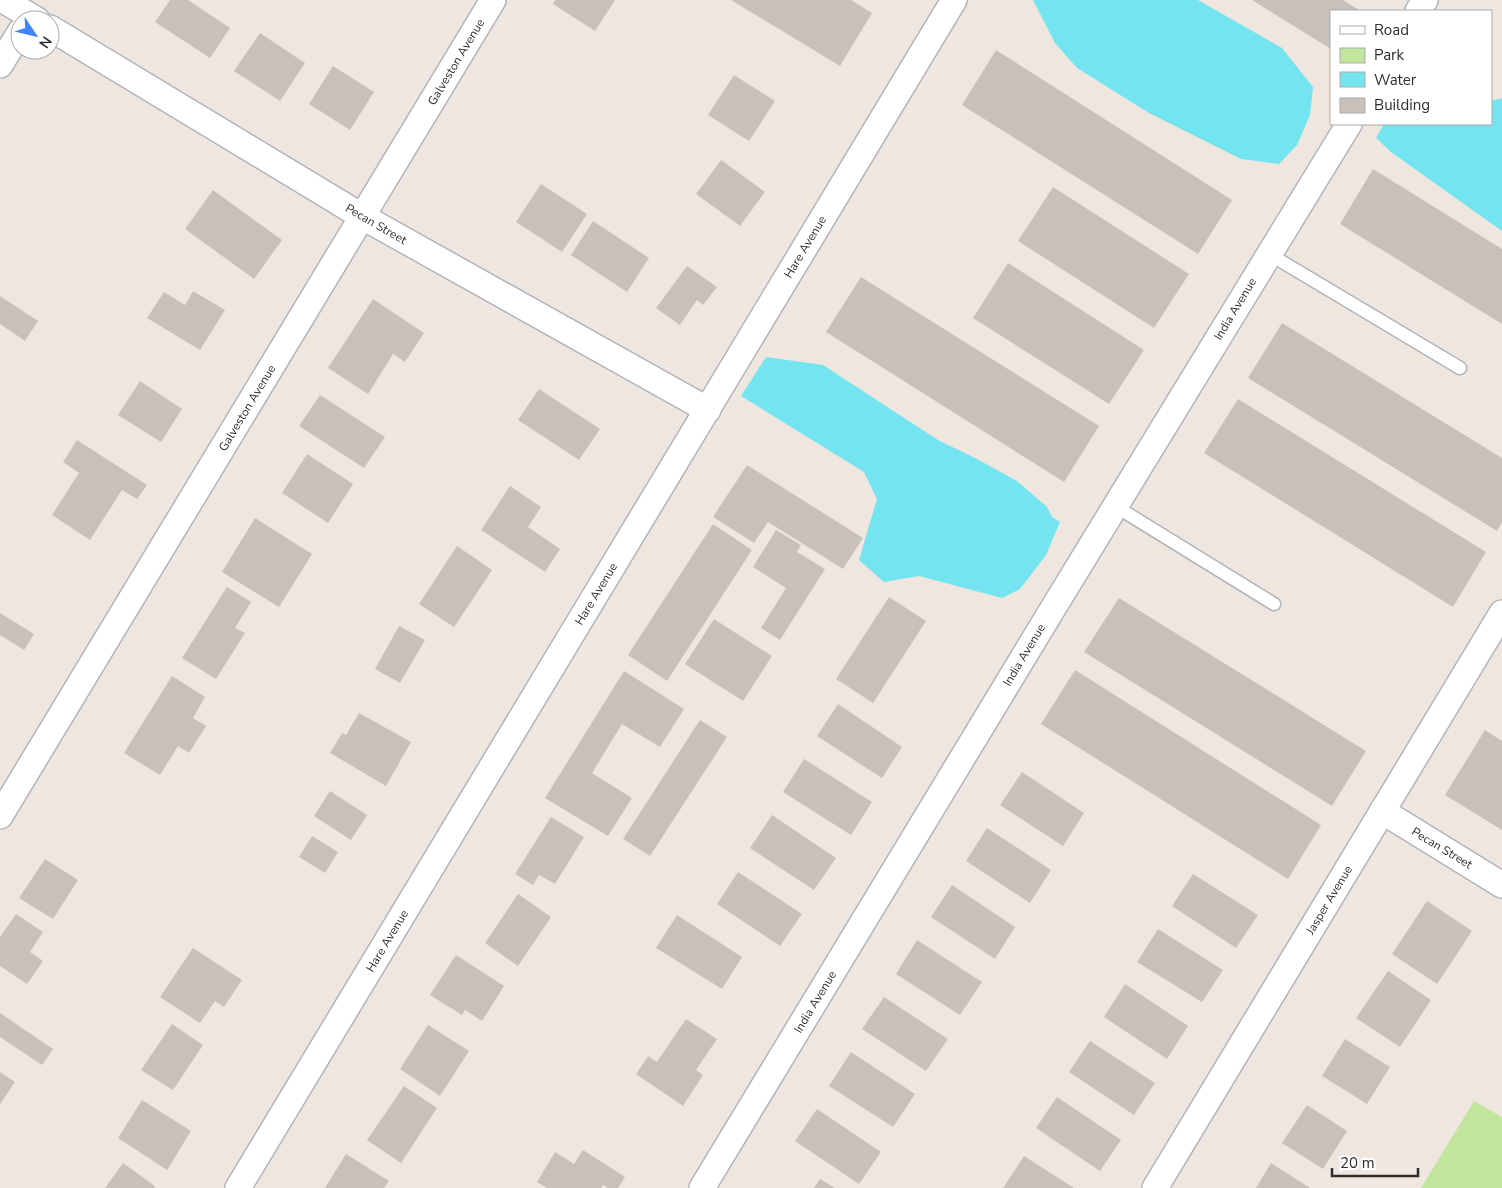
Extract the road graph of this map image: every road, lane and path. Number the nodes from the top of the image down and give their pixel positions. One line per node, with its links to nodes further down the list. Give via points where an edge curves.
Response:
1 (3, 0): 4 (street, Pecan Street)
2 (493, 0): 9 (street, Galveston Avenue)
3 (954, 0): 12 (street, Hare Avenue)
4 (19, 10)
5 (60, 35): 9 (street, Pecan Street)
6 (10, 51): 7 (street)
7 (0, 65)
8 (1348, 125): 10 (street, India Avenue)
9 (363, 217): 12 (street, Pecan Street); 17 (street, Galveston Avenue)
10 (1269, 254): 11 (lane); 13 (street, India Avenue)
11 (1460, 368)
12 (708, 410): 19 (street, Hare Avenue)
13 (1115, 506): 14 (lane); 20 (street, India Avenue)
14 (1274, 604)
15 (1502, 612): 16 (street, Jasper Avenue)
16 (1382, 812): 18 (street, Pecan Street); 21 (street, Jasper Avenue)
17 (0, 816)
18 (1502, 885)
19 (238, 1188)
20 (702, 1188)
21 (1155, 1188)

